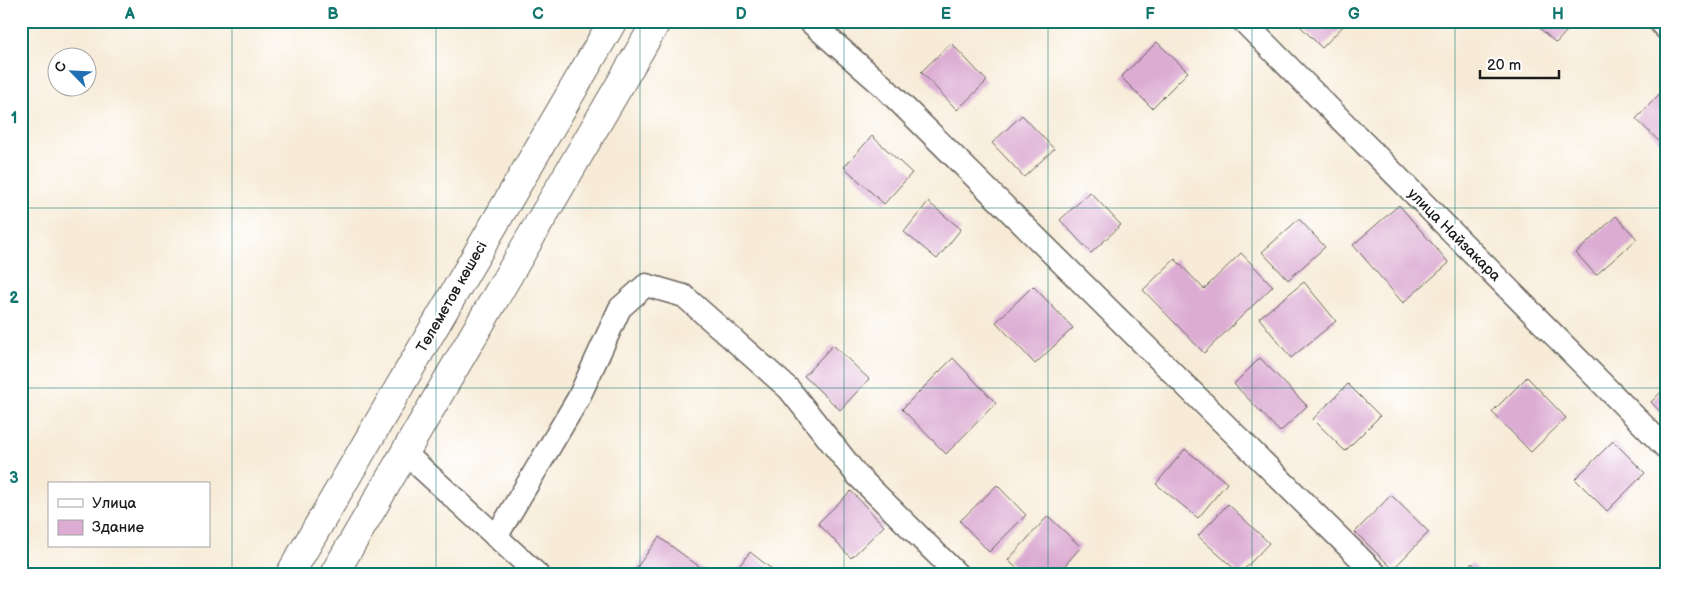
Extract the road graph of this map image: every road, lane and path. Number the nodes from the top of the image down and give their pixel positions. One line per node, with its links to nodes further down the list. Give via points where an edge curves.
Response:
1 (613, 21): 10 (main road, Төлеметов көшесі)
2 (657, 21): 8 (main road)
3 (809, 21): 14 (street, via 890,93)
4 (1243, 21): 7 (street, улица Найзакара)
5 (1658, 21): 6 (street)
6 (1666, 29)
7 (1666, 448)
8 (405, 453): 9 (street); 11 (main road)
9 (496, 537): 12 (street); 13 (street, via 578,398 620,308 646,285 684,296 789,389 857,475)
10 (290, 574)
11 (334, 574)
12 (536, 574)
13 (957, 574)
14 (1376, 574)

